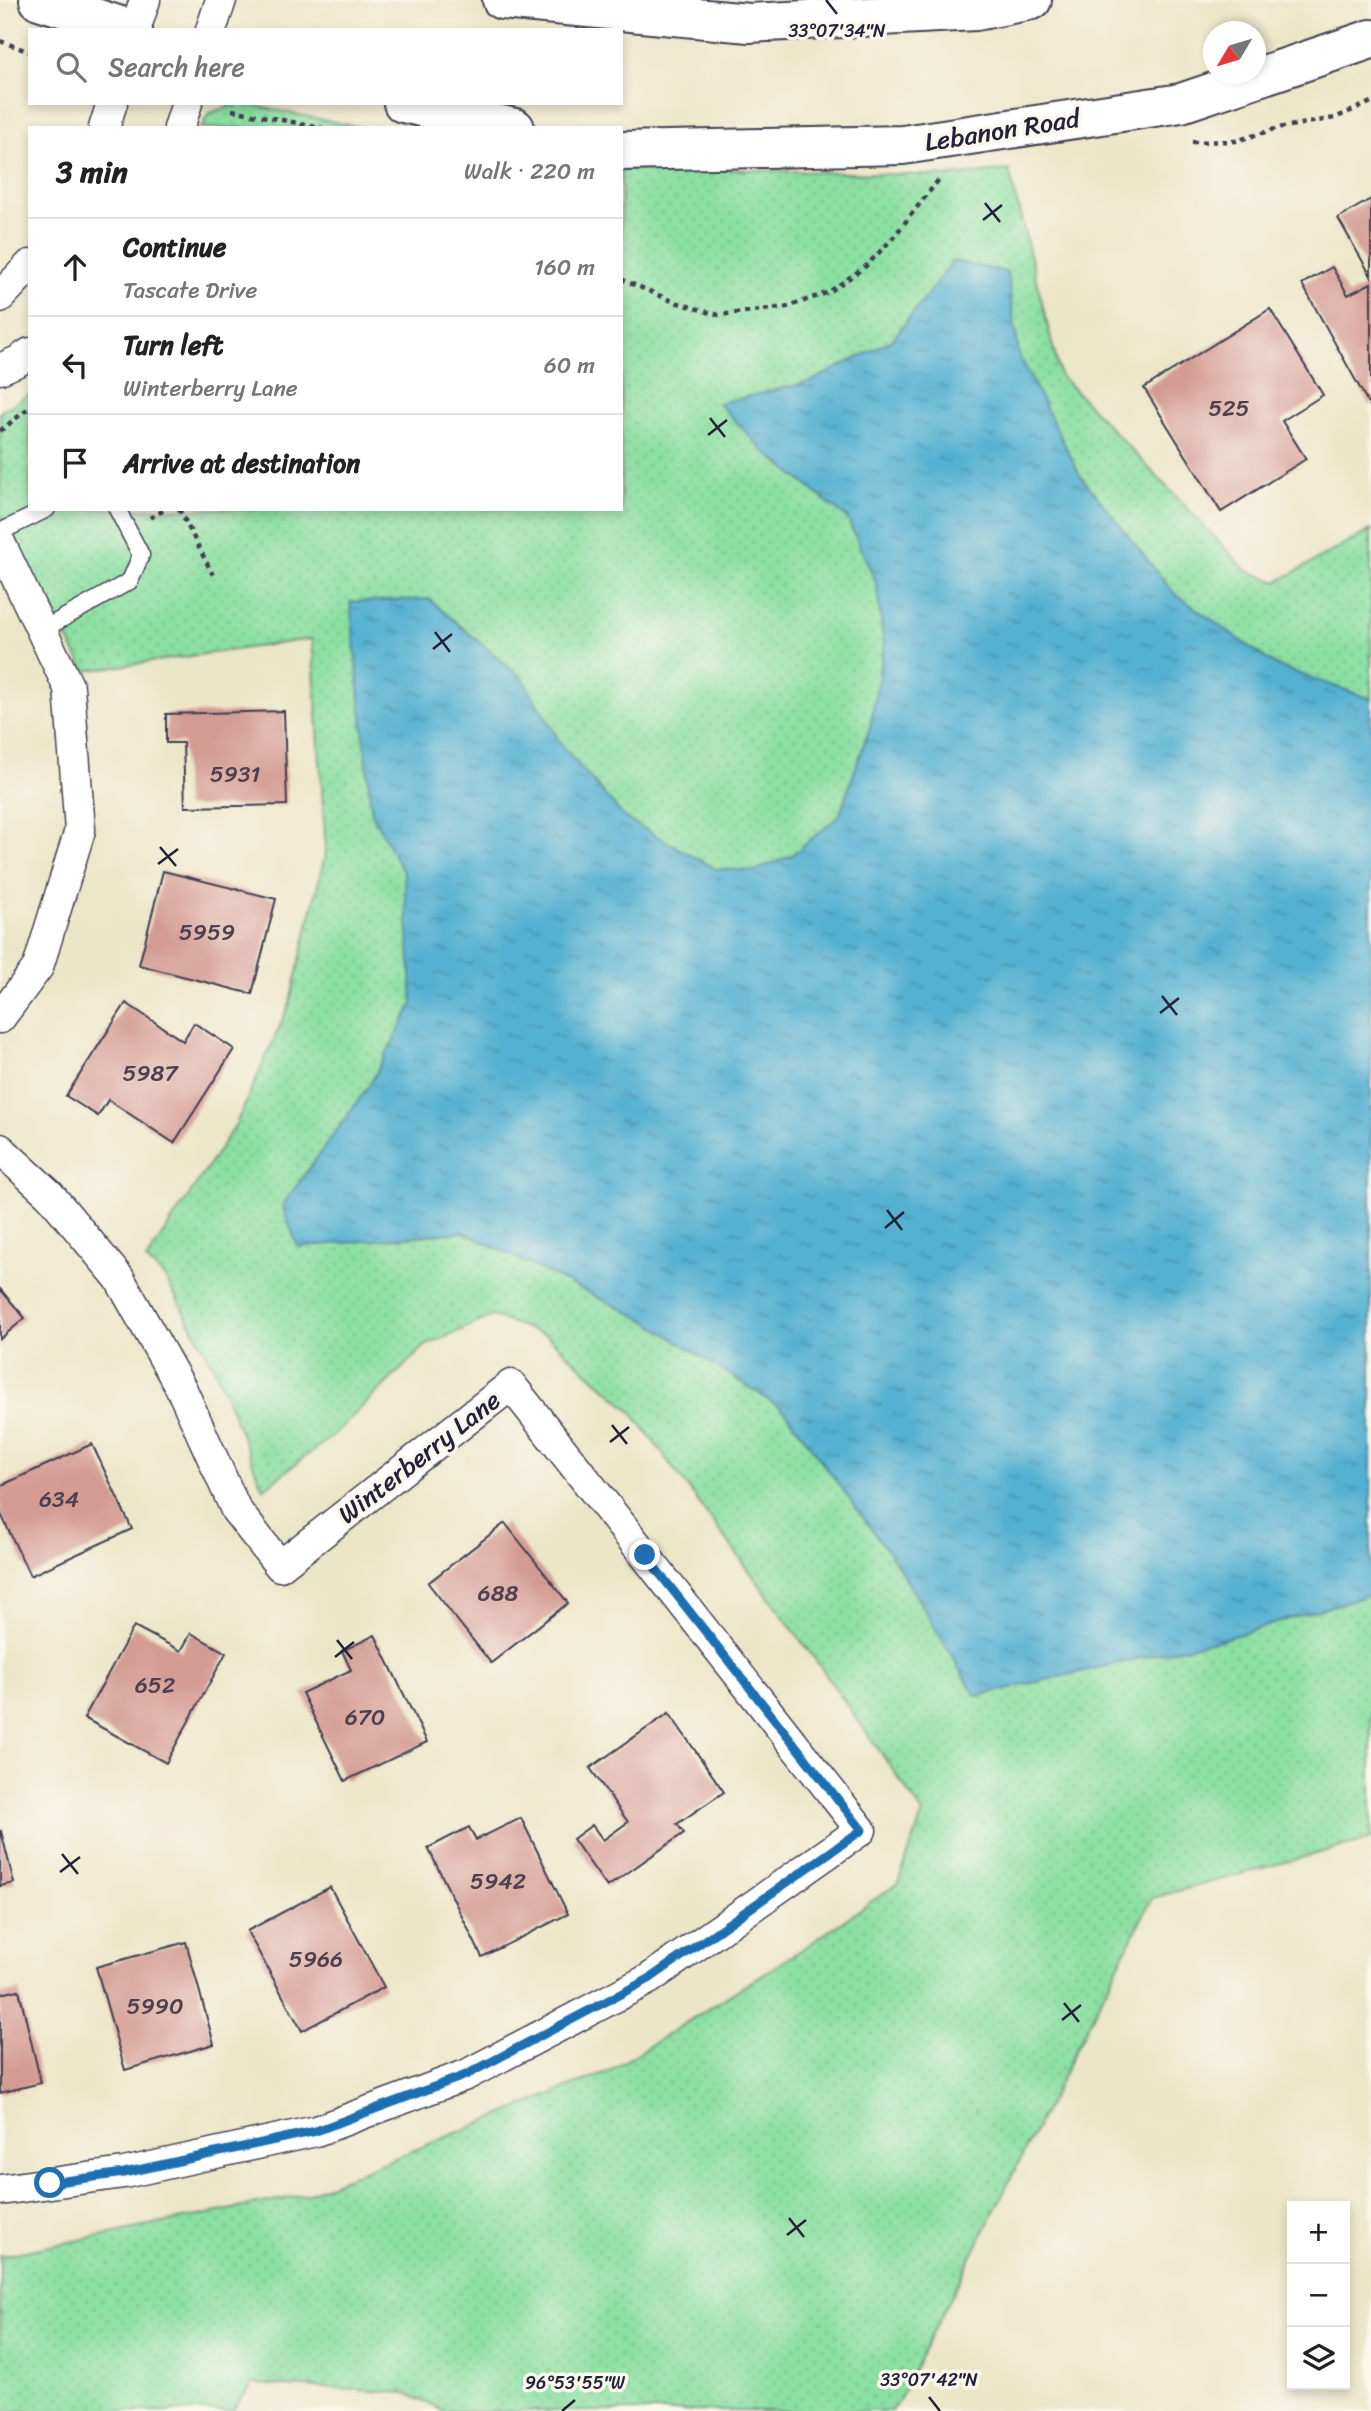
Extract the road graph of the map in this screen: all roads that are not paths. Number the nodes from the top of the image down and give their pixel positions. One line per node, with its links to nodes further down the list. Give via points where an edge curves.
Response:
1 (39, 0): 6 (main road)
2 (145, 0): 7 (street)
3 (221, 0): 8 (street)
4 (502, 0): 5 (main road, via 749,23 976,11)
5 (1032, 0)
6 (128, 28)
7 (135, 28)
8 (212, 28)
9 (1371, 39): 16 (main road, Lebanon Road, via 1181,103 930,141)
10 (111, 105): 13 (street)
11 (186, 105): 14 (street)
12 (412, 105): 15 (main road)
13 (105, 126)
14 (180, 126)
15 (506, 126)
16 (623, 151)
17 (28, 267): 18 (street)
18 (0, 297)
19 (28, 354): 20 (street)
20 (0, 369)
21 (43, 511): 23 (lane)
22 (118, 511): 25 (lane, via 141,555 130,581)
23 (0, 532)
24 (0, 543): 25 (street)
25 (42, 630): 26 (street, via 69,688 80,830 38,968)
26 (0, 1018)
27 (0, 1149): 28 (street, Winterberry Lane, via 51,1195 119,1278 182,1391 236,1510 280,1566 511,1385 862,1830 649,1979 466,2075 316,2131 124,2173)
28 (0, 2190)

